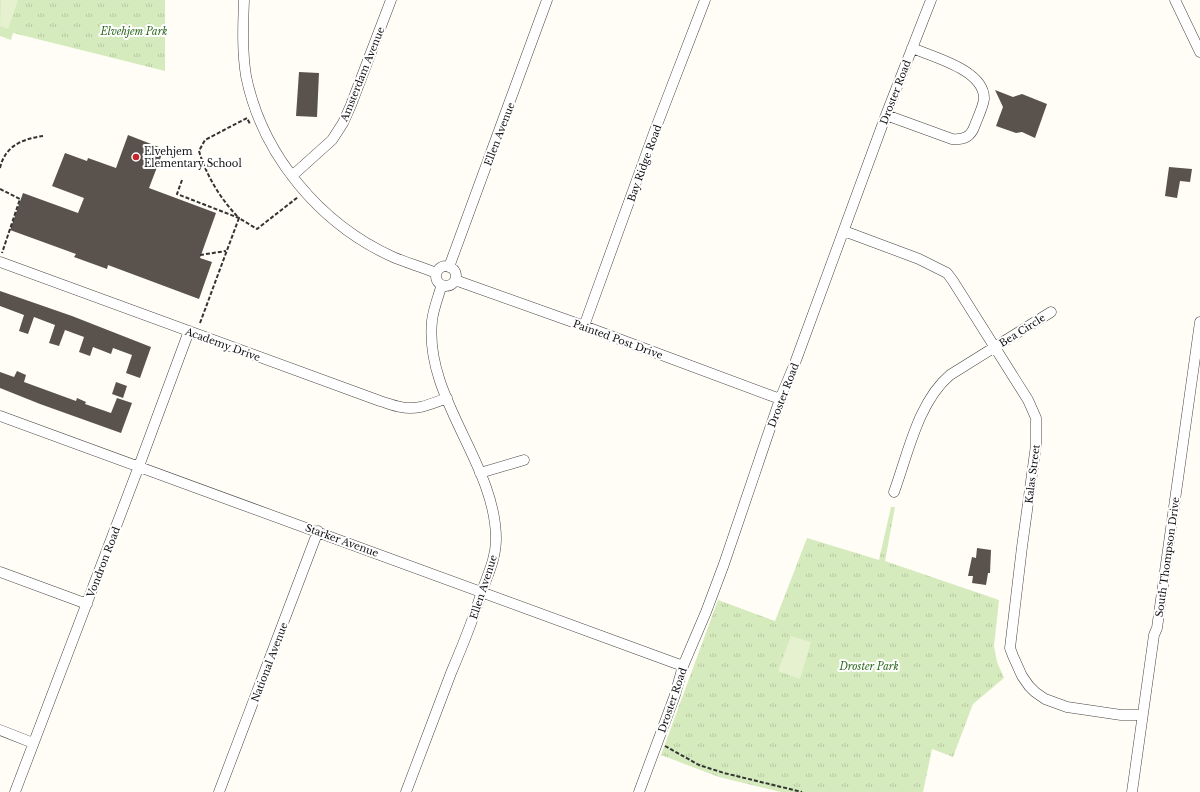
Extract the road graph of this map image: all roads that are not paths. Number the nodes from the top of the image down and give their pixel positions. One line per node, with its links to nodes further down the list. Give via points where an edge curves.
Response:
1 (244, 0): 11 (street, via 242,30 246,75 258,116 277,154)
2 (391, 0): 11 (street, Amsterdam Avenue, via 343,123 332,140)
3 (547, 0): 14 (street, Ellen Avenue)
4 (704, 0): 20 (street, Bay Ridge Road)
5 (931, 0): 8 (street, Droster Road)
6 (1175, 0): 7 (street)
7 (1197, 36): 9 (street)
8 (912, 48): 10 (street, Droster Road); 10 (street, via 963,69 979,83 984,100 974,131 966,138 952,139)
9 (1200, 52)
10 (886, 115): 12 (street, Droster Road)
11 (292, 176): 15 (street, via 342,227 394,257)
12 (844, 231): 22 (street, Kalas Street, via 919,259 947,273); 24 (street, Droster Road)
13 (0, 262): 21 (street, Academy Drive)
14 (449, 267): 15 (street, via 443,267); 16 (street, via 454,271)
15 (436, 273): 17 (street, via 436,279)
16 (455, 280): 17 (street, via 451,285); 20 (street, Painted Post Drive)
17 (442, 286): 23 (street, Ellen Avenue, via 432,321 432,337 437,371)
18 (1051, 312): 22 (street, Bea Circle)
19 (1200, 322): 35 (street, South Thompson Drive, via 1157,628)
20 (584, 326): 24 (street, Painted Post Drive)
21 (189, 331): 23 (street, Academy Drive, via 402,408 423,406); 27 (street, Vondron Road)
22 (994, 348): 29 (street, Bea Circle, via 950,375 934,392 926,404); 35 (street, Kalas Street, via 1028,400 1036,418 1036,445 1010,648 1015,662 1035,692 1055,704 1121,715)
23 (447, 398): 28 (street, Ellen Avenue)
24 (780, 399): 34 (street, Droster Road, via 724,564)
25 (0, 416): 27 (street, Starker Avenue)
26 (524, 460): 28 (street)
27 (139, 466): 30 (street, Starker Avenue); 33 (street, Vondron Road)
28 (480, 473): 32 (street, Ellen Avenue, via 491,501 496,540 495,552)
29 (894, 492)
30 (318, 531): 32 (street, Starker Avenue); 39 (street, National Avenue)
31 (0, 572): 33 (street)
32 (482, 591): 34 (street, Starker Avenue); 40 (street, Ellen Avenue)
33 (87, 604): 37 (street, Vondron Road)
34 (683, 666): 41 (street, Droster Road, via 675,695)
35 (1142, 715): 42 (street, South Thompson Drive)
36 (0, 730): 37 (street)
37 (34, 743): 38 (street, Vondron Road)
38 (15, 792)
39 (219, 792)
40 (406, 792)
41 (639, 792)
42 (1132, 792)

